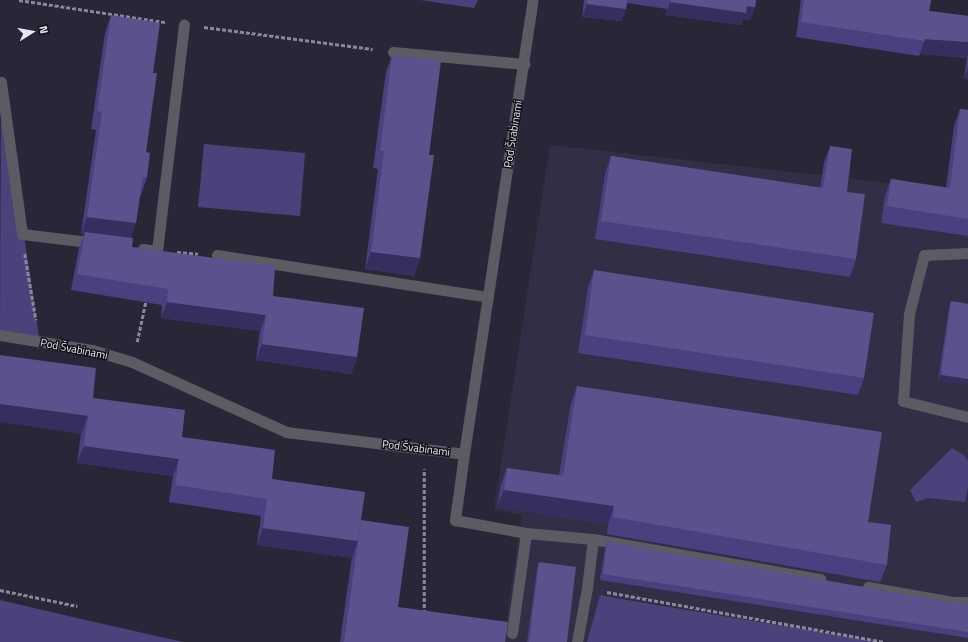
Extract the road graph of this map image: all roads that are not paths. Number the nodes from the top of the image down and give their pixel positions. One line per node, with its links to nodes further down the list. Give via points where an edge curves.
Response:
1 (533, 0): 4 (street, Pod Švabinami)
2 (184, 24): 7 (street, via 157,251)
3 (393, 52): 4 (street)
4 (524, 64): 10 (street, Pod Švabinami)
5 (0, 84): 6 (street, via 22,234)
6 (109, 245)
7 (133, 248)
8 (968, 253): 12 (street, via 924,255 909,314 903,402)
9 (216, 255): 10 (street)
10 (488, 297): 13 (street, Pod Švabinami)
11 (0, 335): 13 (street, Pod Švabinami, via 92,350 132,362 286,432)
12 (968, 417)
13 (464, 454): 14 (street, via 455,520)
14 (526, 533): 15 (street); 19 (street)
15 (593, 539): 16 (street); 20 (street)
16 (835, 582)
17 (859, 586): 18 (street, via 953,602)
18 (968, 602)
19 (512, 632)
20 (577, 642)

